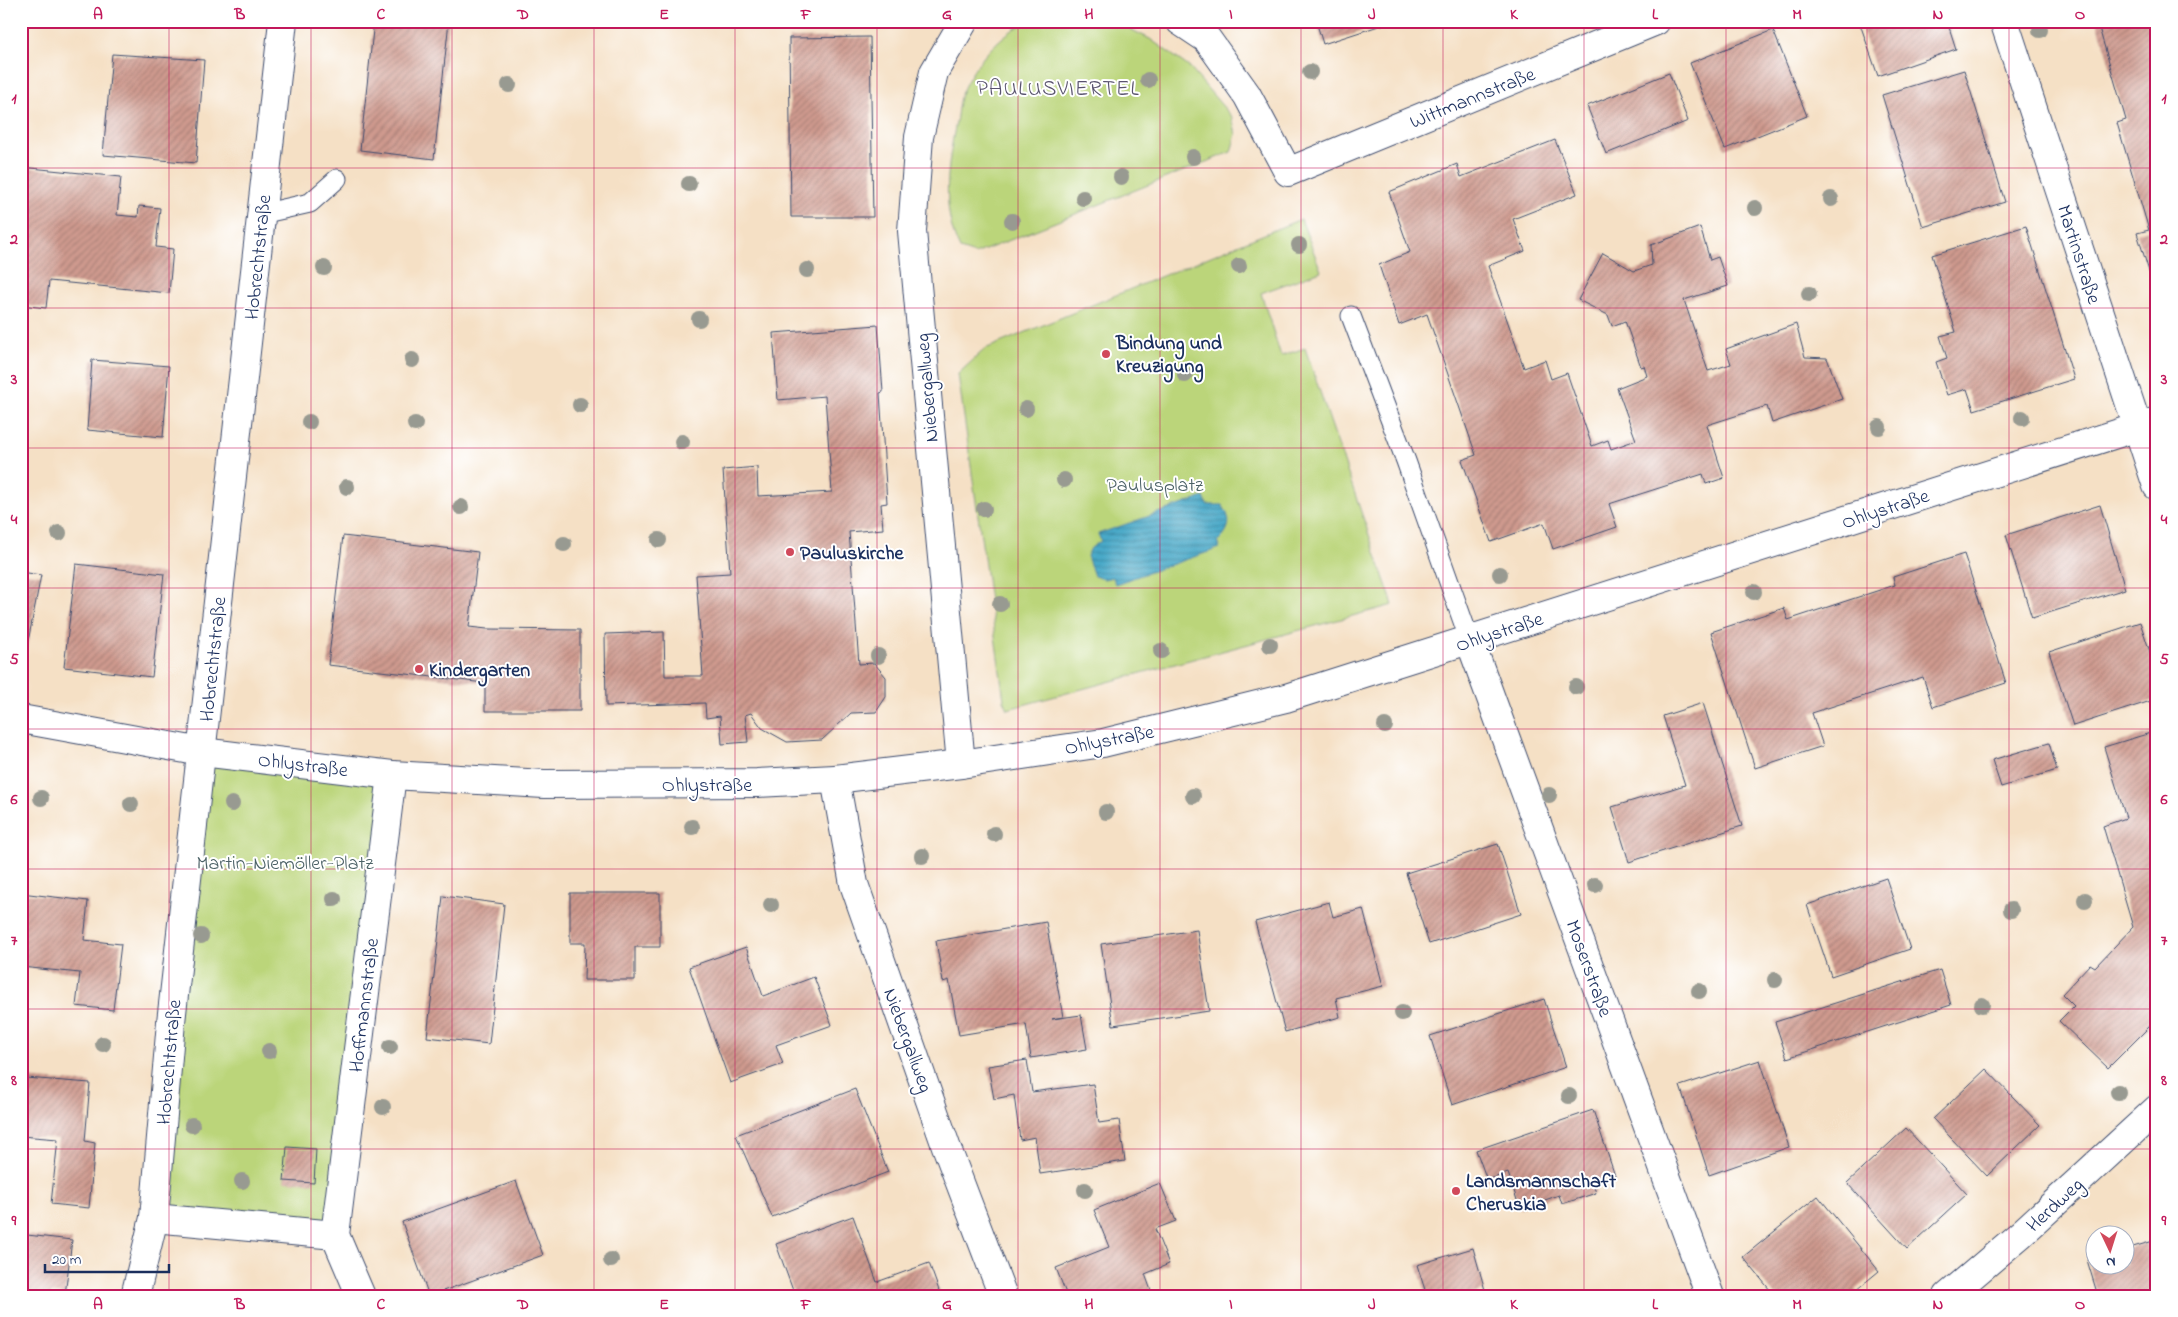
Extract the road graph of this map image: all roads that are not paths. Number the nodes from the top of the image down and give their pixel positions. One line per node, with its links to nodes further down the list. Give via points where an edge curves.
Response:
1 (283, 21): 7 (street, Hobrechtstraße)
2 (964, 21): 14 (street, Niebergallweg, via 934,72 920,137 912,231)
3 (1180, 21): 4 (street, Wittmannstraße, via 1207,39 1247,96 1288,172)
4 (1656, 21)
5 (2004, 21): 9 (street, Martinstraße)
6 (337, 178): 7 (lane, via 310,202)
7 (262, 214): 13 (street, Hobrechtstraße)
8 (1350, 316): 11 (lane)
9 (2147, 424): 10 (street, Martinstraße); 11 (street, Ohlystraße)
10 (2157, 486)
11 (1470, 641): 14 (street, Ohlystraße, via 1286,698 1103,743); 23 (street, Moserstraße)
12 (21, 720): 13 (street, Ohlystraße)
13 (202, 752): 15 (street, Ohlystraße); 18 (street, Hobrechtstraße, via 171,1022)
14 (962, 764): 16 (street, Ohlystraße)
15 (392, 775): 16 (street, Ohlystraße, via 544,784 757,783); 19 (street, Hoffmannstraße)
16 (835, 779): 22 (street, Niebergallweg, via 854,884 946,1146)
17 (2157, 1109): 24 (street, Herdweg)
18 (154, 1218): 19 (street); 20 (street, Hobrechtstraße)
19 (335, 1235): 21 (street)
20 (136, 1296)
21 (362, 1296)
22 (1003, 1296)
23 (1710, 1296)
24 (1948, 1296)

